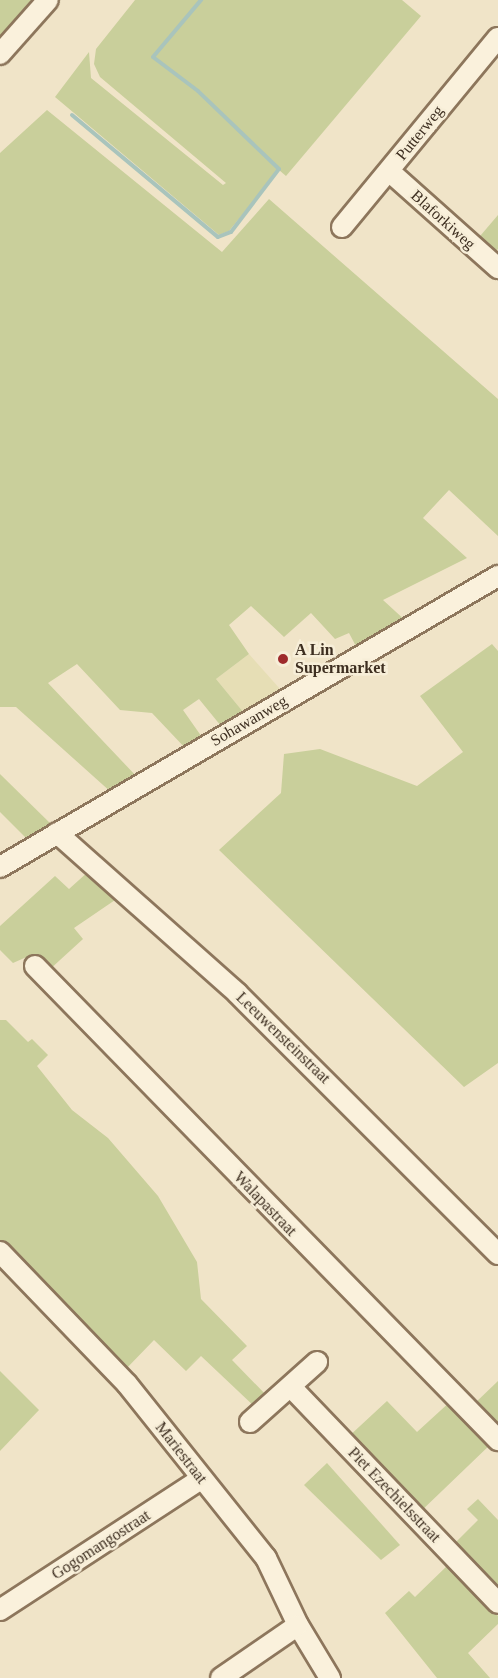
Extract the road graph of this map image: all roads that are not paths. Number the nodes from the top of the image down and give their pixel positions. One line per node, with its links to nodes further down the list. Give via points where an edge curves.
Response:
1 (48, 0): 3 (street)
2 (498, 38): 4 (street, Putterweg)
3 (0, 54)
4 (491, 60): 5 (street, Putterweg)
5 (389, 171): 6 (street, Putterweg); 7 (street, Blaforkiweg)
6 (342, 227)
7 (498, 268)
8 (498, 576): 9 (street, Sohawanweg)
9 (57, 833): 10 (street, Sohawanweg); 13 (street, Leeuwensteinstraat, via 237,993)
10 (0, 867)
11 (34, 966): 17 (street, Walapastraat)
12 (0, 1252): 18 (street, Mariestraat, via 127,1384)
13 (498, 1254)
14 (317, 1362): 15 (street)
15 (291, 1387): 16 (street); 19 (street, Piet Ezechielsstraat)
16 (250, 1422)
17 (498, 1440)
18 (201, 1479): 20 (street, Gogomangostraat); 21 (street, Mariestraat, via 266,1558)
19 (498, 1603)
20 (0, 1610)
21 (298, 1625): 22 (street); 23 (street, Mariestraat)
22 (221, 1678)
23 (330, 1678)

